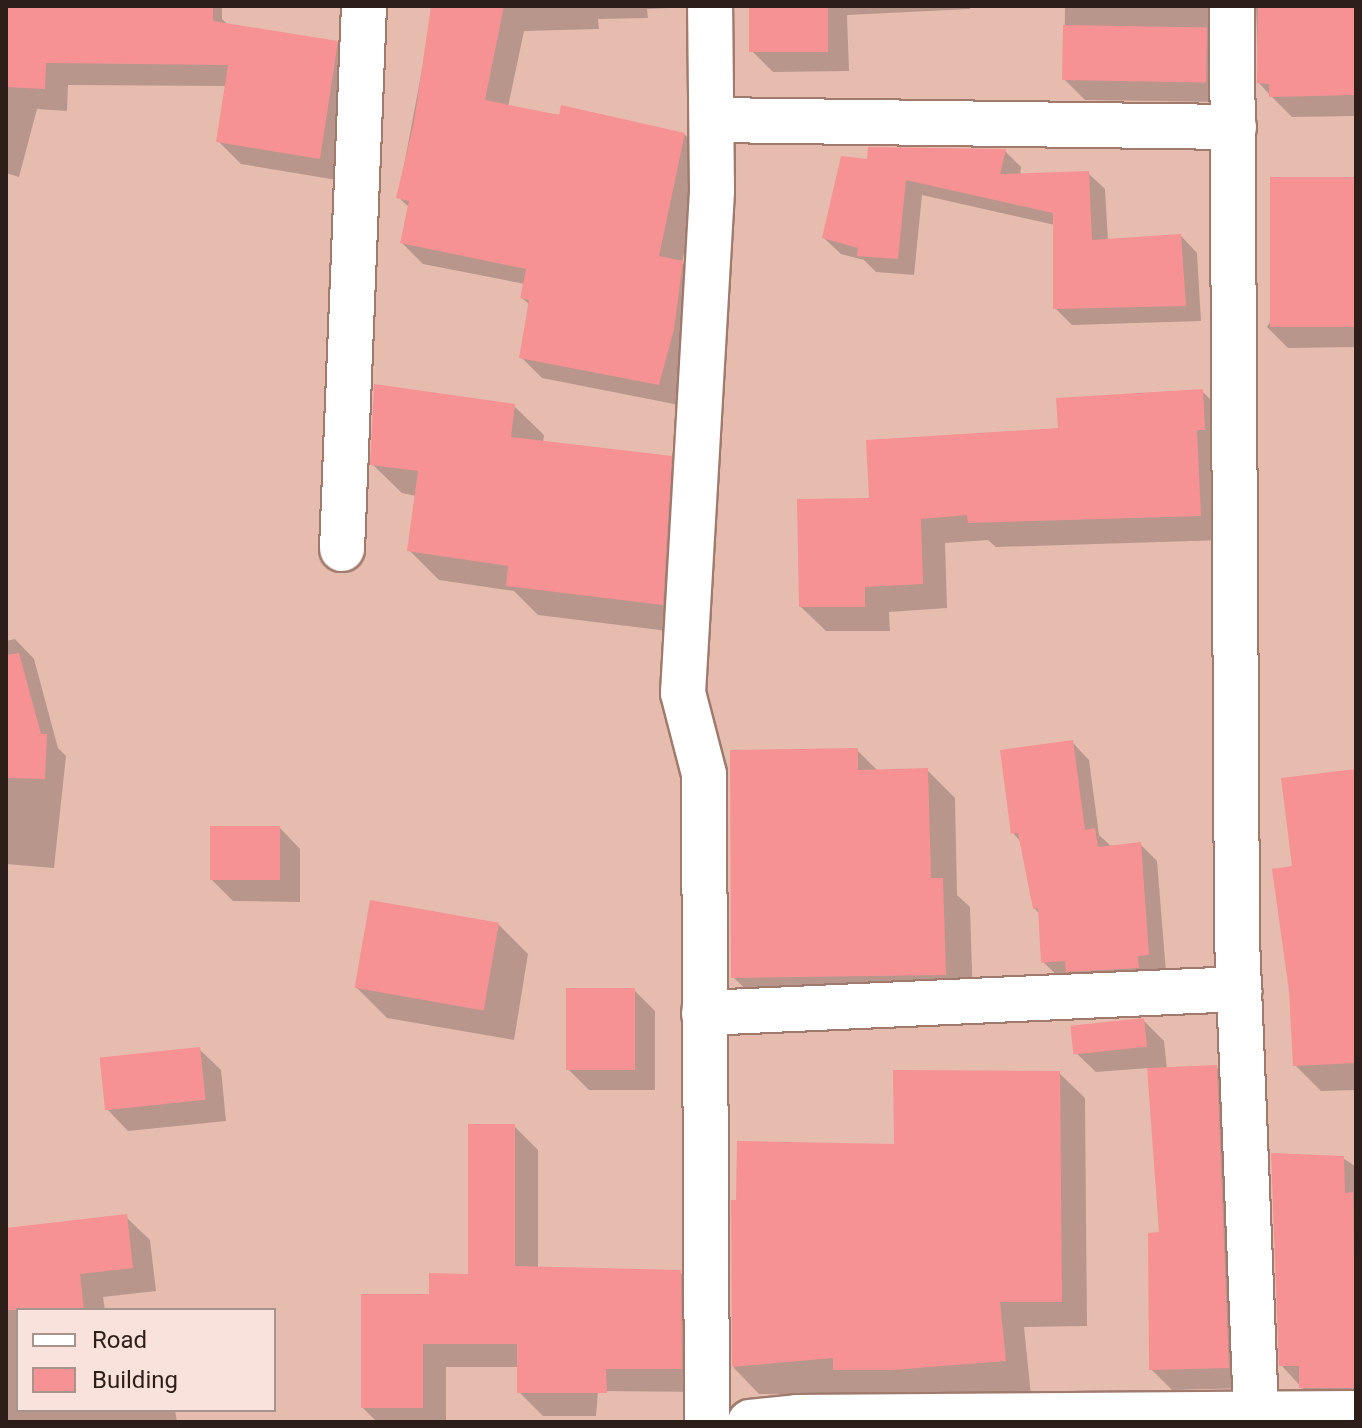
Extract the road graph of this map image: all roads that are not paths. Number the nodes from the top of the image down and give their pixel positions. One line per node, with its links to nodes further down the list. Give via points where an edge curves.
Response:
1 (364, 6): 6 (street)
2 (710, 6): 4 (street)
3 (1232, 6): 5 (street)
4 (712, 120): 5 (street); 8 (street, via 683,693 704,774)
5 (1234, 127): 7 (street)
6 (342, 549)
7 (1239, 989): 8 (street); 9 (street)
8 (704, 1013): 12 (street)
9 (1256, 1411): 10 (street); 11 (street)
10 (1356, 1413)
11 (1010, 1418): 13 (street)
12 (707, 1422)
13 (750, 1422)

